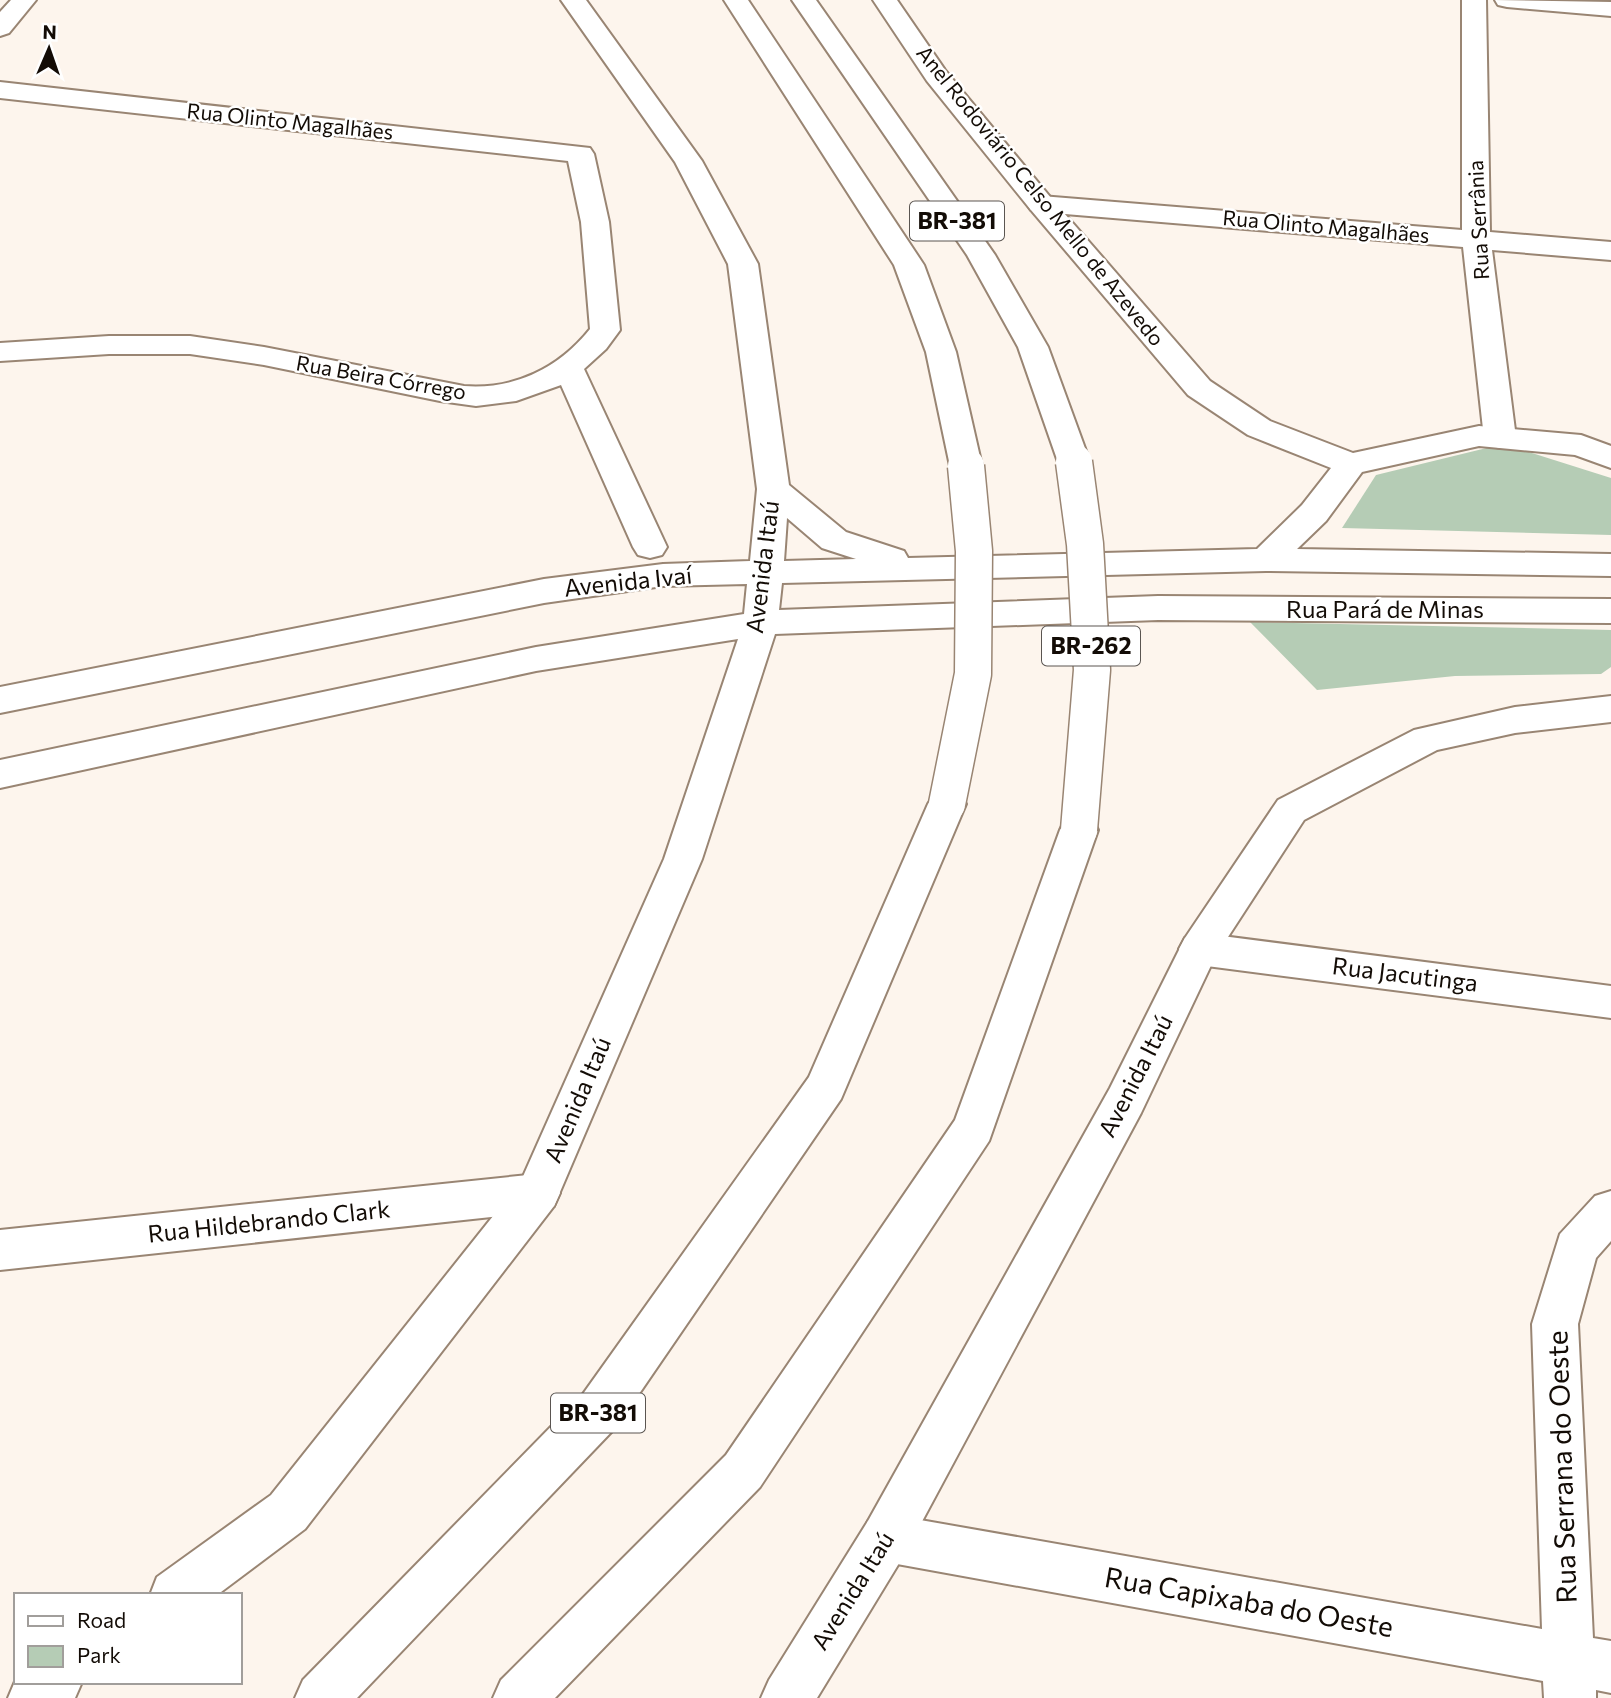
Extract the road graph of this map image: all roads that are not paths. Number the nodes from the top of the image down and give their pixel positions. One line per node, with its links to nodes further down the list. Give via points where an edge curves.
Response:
1 (24, 0): 9 (main road)
2 (573, 0): 21 (main road, Avenida Itaú, via 688,161 743,264)
3 (736, 0): 42 (main road, BR-381, bridge, via 909,265 941,352 966,466 974,551 973,674 947,804 826,1087 608,1399)
4 (804, 0): 19 (main road, BR-381, via 981,255 1033,347)
5 (885, 0): 12 (main road, Anel Rodoviário Celso Mello de Azevedo, via 936,75)
6 (1474, 0): 13 (main road, Rua Serrânia)
7 (1507, 0): 8 (main road)
8 (1611, 9)
9 (0, 28)
10 (0, 90): 11 (main road, Rua Olinto Magalhães)
11 (580, 155): 16 (main road, Rua Beira Córrego, via 595,222 605,330 589,352)
12 (1041, 204): 13 (main road, Rua Olinto Magalhães); 20 (main road, Anel Rodoviário Celso Mello de Azevedo, via 1199,388 1259,428)
13 (1476, 239): 14 (main road, Rua Olinto Magalhães); 17 (main road, Rua Serrânia)
14 (1611, 251)
15 (0, 352): 16 (main road, Rua Beira Córrego, via 134,342 218,348 451,393 497,395 534,386)
16 (568, 367): 22 (main road)
17 (1500, 438): 18 (main road, via 1581,445); 20 (main road, via 1479,436)
18 (1611, 458)
19 (1074, 461): 43 (main road, BR-262, bridge, via 1085,544 1092,670 1079,830 974,1128 743,1471)
20 (1351, 464): 23 (main road, via 1314,513)
21 (773, 489): 25 (main road, Avenida Itaú, via 834,540); 26 (main road, Avenida Itaú)
22 (650, 547)
23 (1266, 561): 24 (main road, Rua Pará de Minas); 25 (main road, Avenida Ivaí)
24 (1611, 565)
25 (925, 568): 26 (main road, Avenida Ivaí)
26 (765, 572): 28 (main road, Avenida Itaú); 29 (main road, Avenida Ivaí, via 663,575 544,591)
27 (1611, 611): 28 (main road, Rua Pará de Minas, via 1158,608)
28 (761, 624): 31 (main road, via 536,659); 34 (main road, Avenida Itaú, via 683,859)
29 (0, 700)
30 (1611, 709): 32 (main road, Avenida Itaú, via 1515,720 1427,739 1291,810)
31 (0, 774)
32 (1199, 949): 33 (main road, Rua Jacutinga); 37 (main road, Avenida Itaú, via 1126,1100)
33 (1611, 1002)
34 (538, 1193): 36 (main road, Rua Hildebrando Clark); 38 (main road, Avenida Itaú, via 288,1512)
35 (1611, 1210): 39 (main road, Rua Serrana do Oeste, via 1576,1248 1555,1324)
36 (0, 1250)
37 (887, 1538): 39 (main road, Rua Capixaba do Oeste); 44 (main road, Avenida Itaú)
38 (178, 1593)
39 (1583, 1674)
40 (53, 1684): 41 (main road)
41 (34, 1698)
42 (321, 1698)
43 (519, 1698)
44 (787, 1698)

